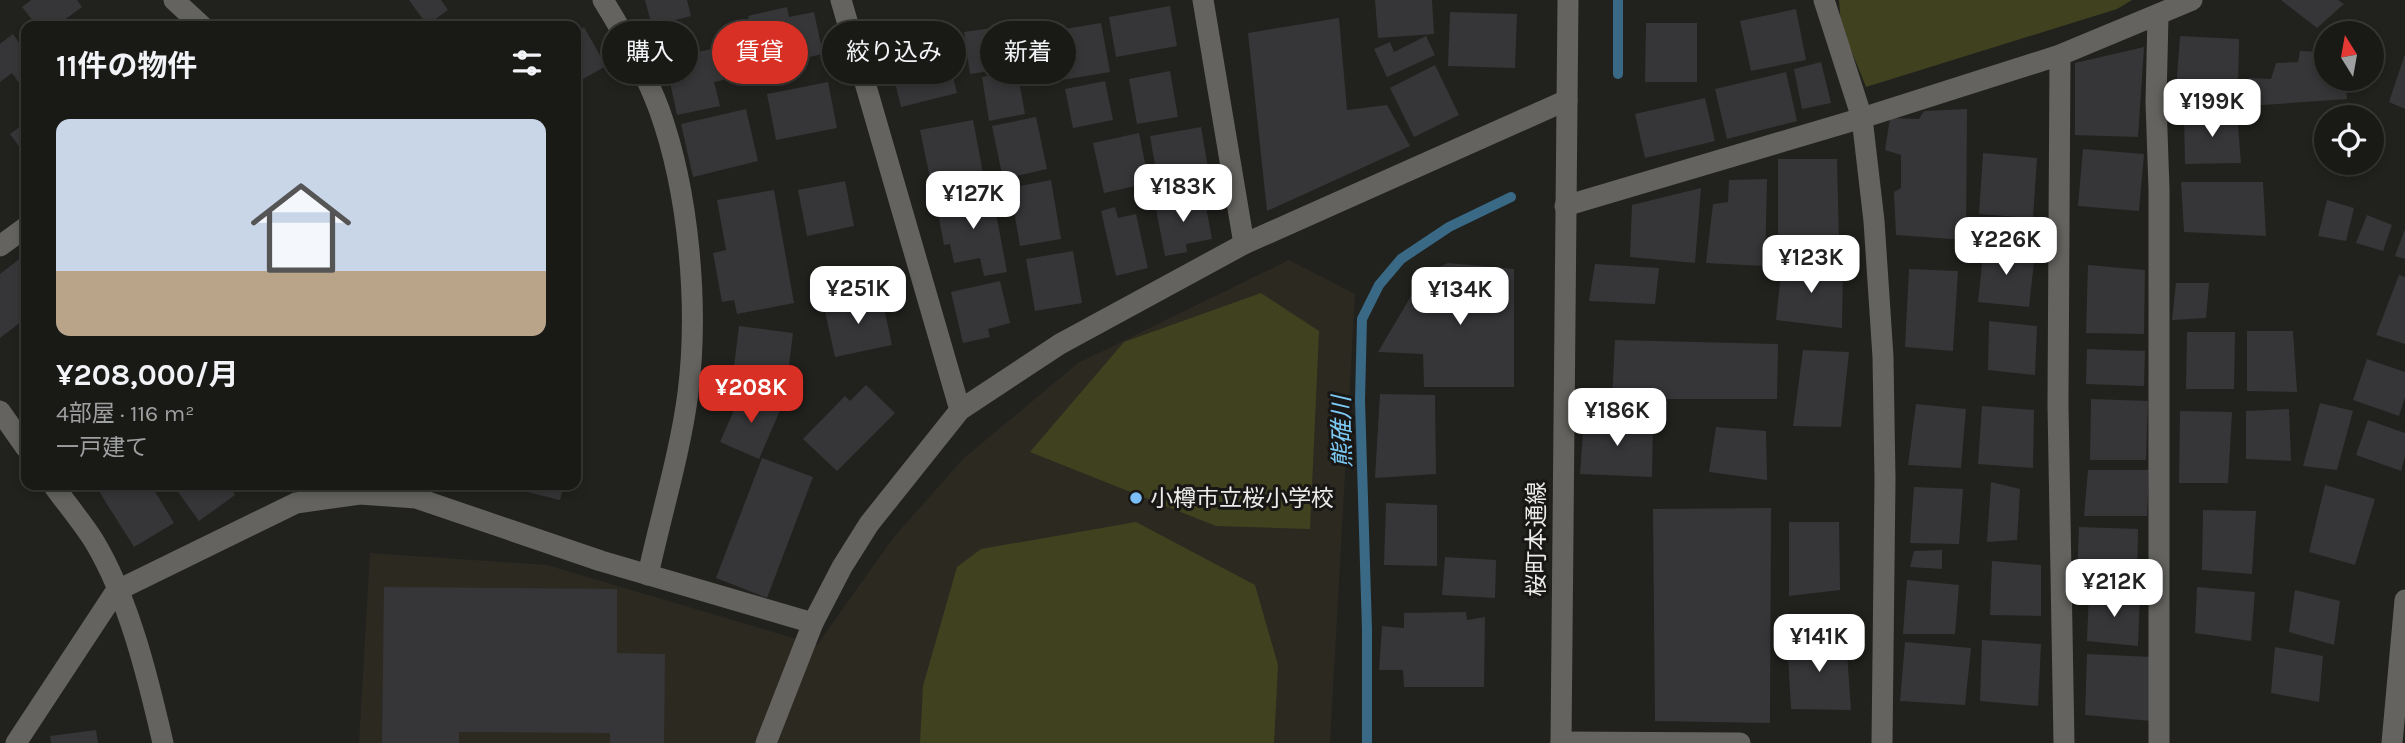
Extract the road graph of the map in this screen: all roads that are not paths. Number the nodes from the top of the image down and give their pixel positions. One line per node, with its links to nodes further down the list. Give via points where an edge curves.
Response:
1 (174, 0): 9 (street)
2 (603, 0): 22 (street, via 659,109 678,185 690,280 688,394)
3 (841, 0): 17 (street)
4 (1203, 0): 15 (street)
5 (1568, 0): 11 (street, 桜町本通線)
6 (1824, 0): 12 (street)
7 (2192, 0): 8 (street)
8 (2158, 16): 10 (street); 34 (street)
9 (197, 21)
10 (2060, 55): 12 (street); 33 (street, via 2058,405)
11 (1567, 100): 13 (street, 桜町本通線); 15 (street)
12 (1862, 118): 13 (street); 32 (street, via 1883,357)
13 (1565, 206): 27 (street, 桜町本通線)
14 (21, 230): 16 (street)
15 (1244, 244): 17 (street, via 1060,344)
16 (0, 246)
17 (960, 410): 25 (street, via 869,524)
18 (0, 411): 19 (street)
19 (21, 441)
20 (57, 490): 23 (street, via 94,542)
21 (300, 494): 22 (street, via 416,498); 23 (street)
22 (648, 575): 25 (street)
23 (116, 591): 28 (street); 29 (street, via 144,664)
24 (2405, 600): 26 (street)
25 (813, 623): 30 (street)
26 (2396, 734)
27 (1561, 742): 31 (street)
28 (16, 743)
29 (163, 743)
30 (766, 743)
31 (1740, 743)
32 (1882, 743)
33 (2064, 743)
34 (2159, 743)

